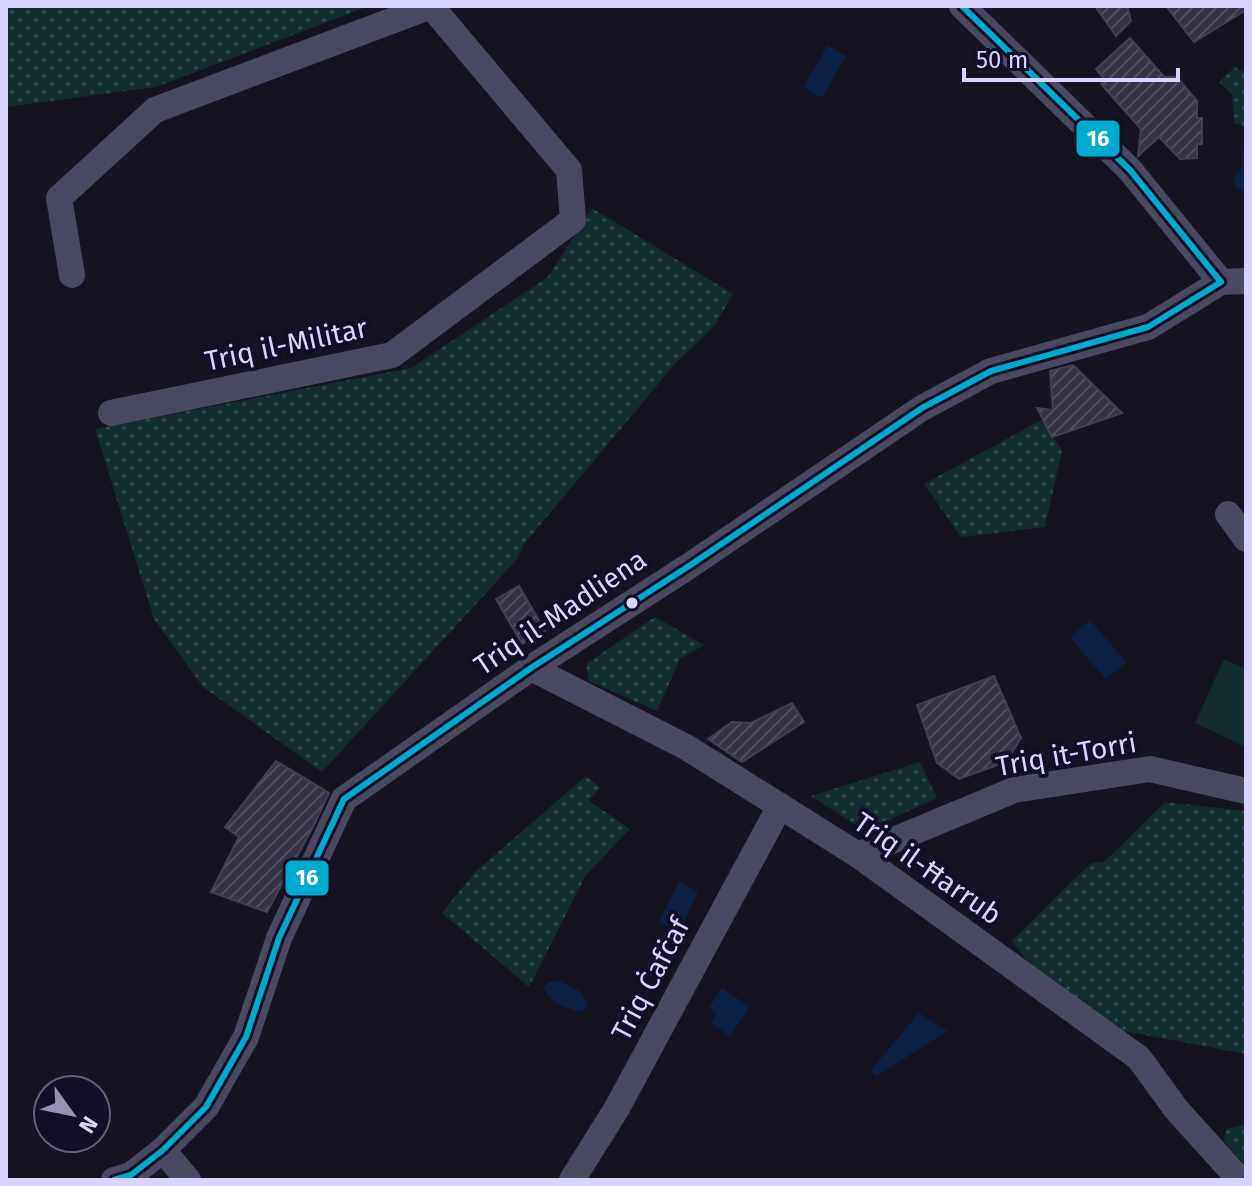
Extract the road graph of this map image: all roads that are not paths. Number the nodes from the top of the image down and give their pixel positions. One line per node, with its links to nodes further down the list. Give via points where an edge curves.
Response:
1 (431, 6): 3 (street, via 155,110 59,198); 5 (street, Triq il-Militar, via 569,170 573,220 392,355)
2 (962, 6): 4 (street, via 1130,170)
3 (72, 275)
4 (1234, 282): 8 (street, Triq il-Madliena, via 1148,327 991,371 922,408)
5 (111, 413)
6 (1228, 514): 7 (street)
7 (1246, 539)
8 (531, 668): 10 (street, Triq il-Ħarrub, via 686,747); 12 (street, Triq il-Madliena, via 344,799 279,938 246,1037 206,1107)
9 (1246, 791): 11 (street, Triq it-Torri, via 1150,769 1014,790)
10 (780, 806): 11 (street, Triq il-Ħarrub); 15 (street, Triq Ċafċaf, via 617,1108)
11 (858, 855): 16 (street, Triq il-Ħarrub, via 1139,1058 1176,1109)
12 (163, 1150): 13 (street, Triq il-Madliena, via 131,1175); 14 (street)
13 (114, 1180)
14 (188, 1180)
15 (572, 1180)
16 (1240, 1180)

